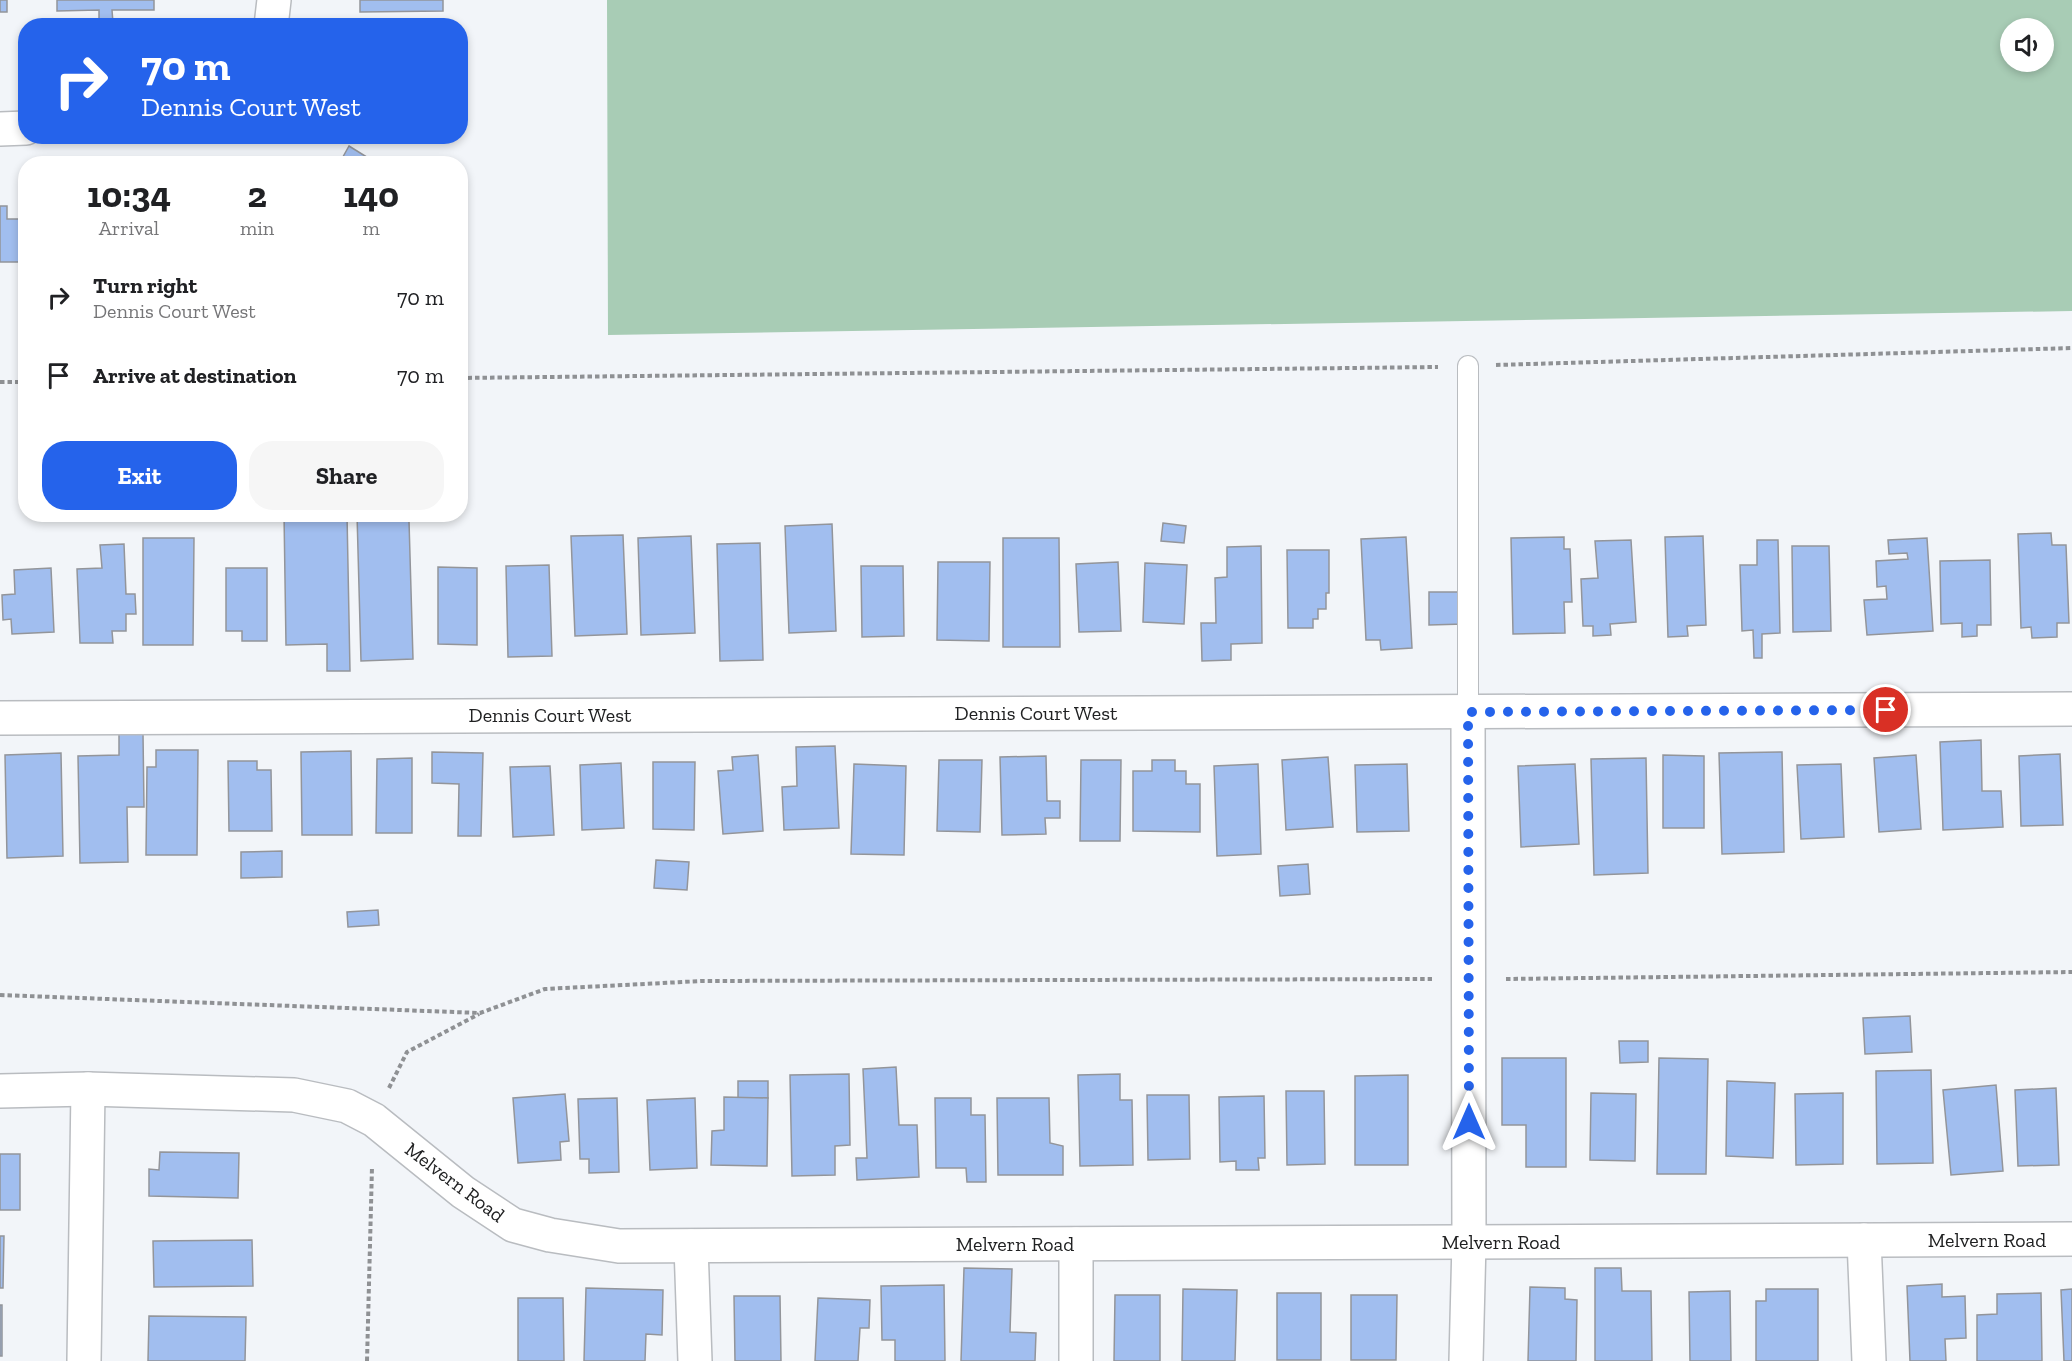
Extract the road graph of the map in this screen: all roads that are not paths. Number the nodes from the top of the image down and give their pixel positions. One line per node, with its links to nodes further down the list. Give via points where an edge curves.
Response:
1 (274, 0): 2 (street)
2 (272, 18)
3 (18, 128): 4 (street)
4 (0, 129)
5 (1468, 366): 7 (lane)
6 (2072, 709): 7 (street, Dennis Court West)
7 (1468, 712): 8 (street, Dennis Court West); 13 (street)
8 (0, 717)
9 (88, 1089): 10 (street, Melvern Road); 15 (street, Melvern Road, via 294,1095 347,1106 374,1120 463,1192 513,1225 550,1236 619,1246); 16 (street)
10 (0, 1091)
11 (2072, 1239): 12 (street, Melvern Road)
12 (1864, 1240): 13 (street, Melvern Road); 20 (street)
13 (1469, 1242): 14 (street, Melvern Road); 19 (street)
14 (1076, 1244): 15 (street, Melvern Road); 18 (street)
15 (691, 1246): 17 (street)
16 (84, 1361)
17 (695, 1361)
18 (1076, 1361)
19 (1466, 1361)
20 (1869, 1361)

